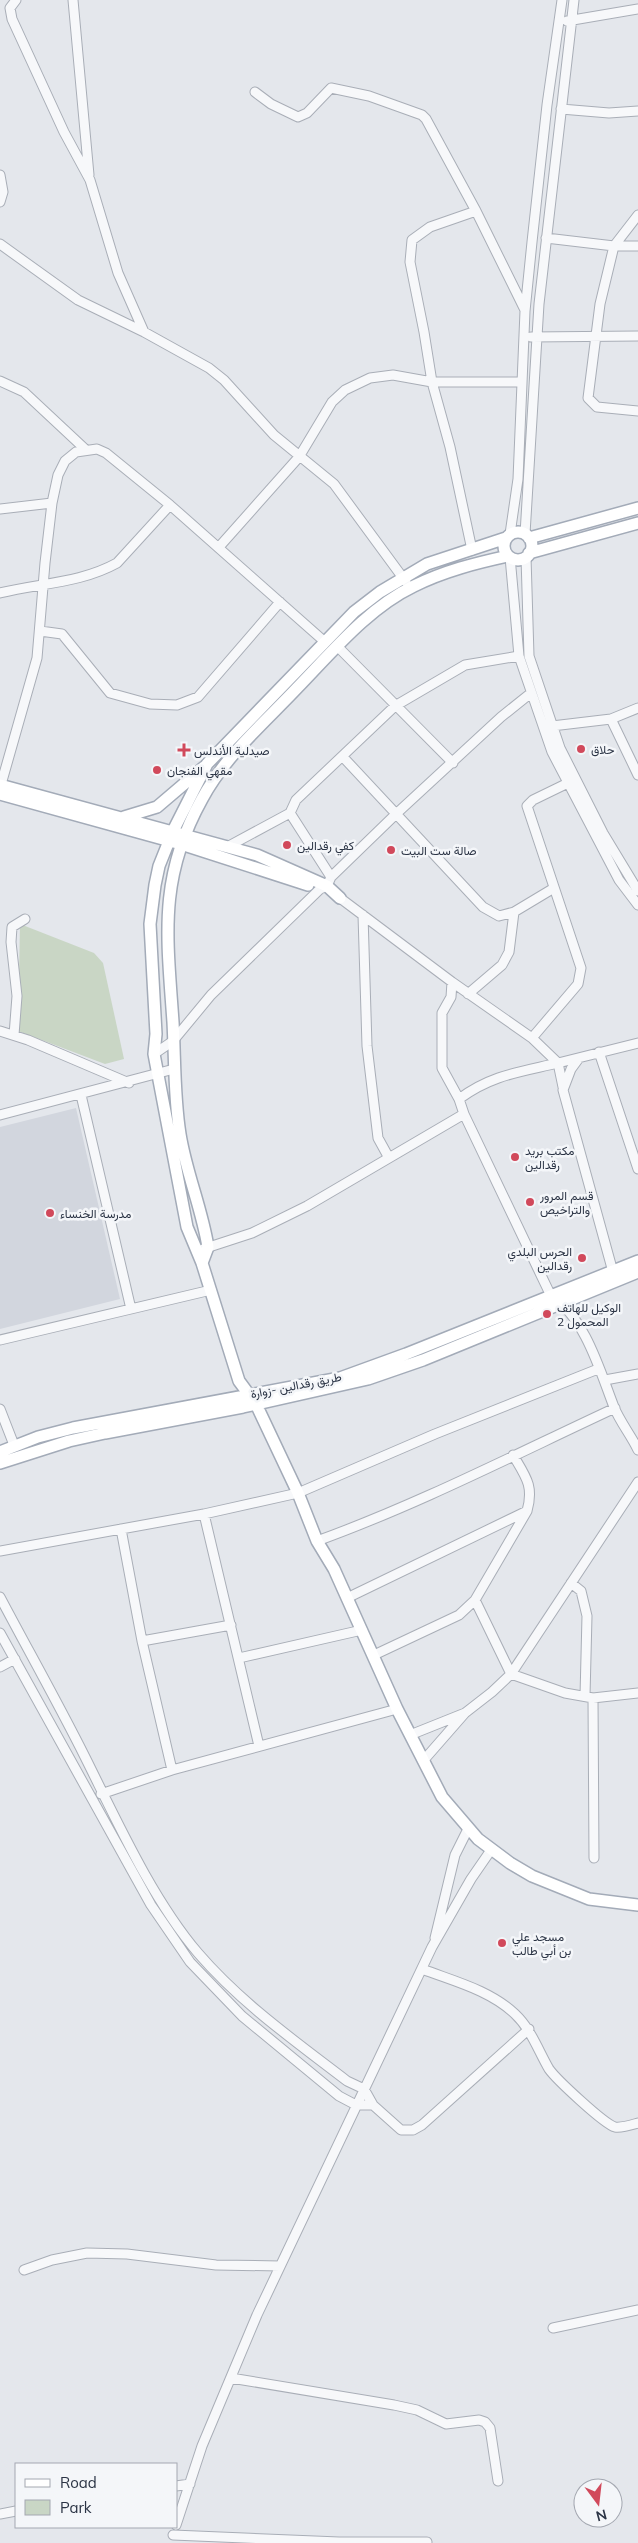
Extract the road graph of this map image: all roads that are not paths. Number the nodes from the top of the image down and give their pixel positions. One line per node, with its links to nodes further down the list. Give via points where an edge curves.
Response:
1 (16, 0): 12 (street, via 10,8 12,19)
2 (73, 0): 12 (street)
3 (562, 0): 6 (street)
4 (574, 0): 7 (street)
5 (638, 9): 7 (street)
6 (558, 20): 7 (street); 20 (street)
7 (571, 21): 9 (street)
8 (254, 92): 14 (street, via 298,117 307,113 331,88 369,96 422,115)
9 (561, 109): 10 (street, via 609,113); 16 (street)
10 (638, 111)
11 (0, 176): 13 (street, via 3,192)
12 (90, 180): 21 (street, via 118,272)
13 (0, 202)
14 (476, 211): 20 (street); 27 (street, via 430,227 412,240 410,262)
15 (638, 215): 18 (street)
16 (546, 238): 18 (street); 25 (street)
17 (0, 244): 21 (street, via 78,300)
18 (614, 246): 19 (street); 22 (street)
19 (638, 246)
20 (525, 311): 24 (street)
21 (144, 332): 31 (street, via 209,368 224,380 274,435)
22 (595, 336): 23 (street); 25 (street); 29 (street, via 588,398 597,407)
23 (638, 336)
24 (524, 337): 25 (street); 28 (street)
25 (536, 337): 38 (street)
26 (0, 381): 30 (street, via 24,392)
27 (432, 382): 28 (street); 31 (street, via 394,375 370,378 345,390 332,402); 40 (street, via 450,446)
28 (522, 382): 37 (street, via 518,479)
29 (638, 411)
30 (86, 449): 32 (street, via 65,461 58,475); 33 (street, via 97,449 106,454)
31 (299, 457): 39 (street); 43 (street, via 334,484)
32 (52, 503): 35 (street); 44 (street)
33 (170, 505): 39 (street); 44 (street, via 117,563 96,574)
34 (638, 508): 38 (main road)
35 (0, 510)
36 (638, 523): 41 (main road)
37 (508, 536): 38 (main road, via 520,532); 40 (main road); 42 (main road, via 504,547)
38 (527, 536): 41 (main road, via 532,546)
39 (219, 547): 47 (street)
40 (472, 550): 43 (main road, via 432,562)
41 (528, 555): 42 (main road, via 516,559); 55 (street, via 529,656)
42 (509, 556): 45 (main road, via 462,567); 51 (street)
43 (404, 577): 45 (street); 49 (main road, via 354,612)
44 (44, 586): 46 (street); 48 (street)
45 (409, 588): 50 (main road, via 376,610)
46 (0, 592)
47 (280, 602): 48 (street, via 198,698 177,705 150,704 110,693 62,634); 49 (street)
48 (40, 631): 63 (street, via 37,658)
49 (324, 642): 60 (main road)
50 (337, 646): 53 (street); 66 (main road, via 229,759)
51 (519, 656): 52 (street); 53 (street, via 465,665)
52 (531, 693): 55 (street); 59 (street)
53 (395, 706): 58 (street); 59 (street)
54 (638, 708): 56 (street)
55 (543, 712): 57 (street); 62 (street, via 552,752)
56 (611, 718): 57 (street); 61 (street)
57 (552, 726): 74 (street, via 603,833)
58 (343, 757): 64 (street, via 296,800); 65 (street)
59 (453, 763): 65 (street)
60 (207, 764): 67 (main road, via 157,807); 68 (main road)
61 (638, 775)
62 (568, 783): 73 (street, via 527,806); 76 (street, via 619,880)
63 (0, 788): 67 (main road); 68 (main road)
64 (290, 813): 71 (street); 72 (street)
65 (396, 814): 72 (street); 77 (street, via 483,907 499,916)
66 (193, 816): 69 (main road); 70 (main road, via 197,830)
67 (121, 818): 68 (main road)
68 (171, 836): 69 (main road); 88 (main road, via 154,885 150,924 156,1034)
69 (183, 839): 70 (main road); 72 (main road); 85 (main road, via 166,921)
70 (208, 842): 71 (main road)
71 (227, 847): 72 (main road, via 257,855)
72 (326, 884): 75 (main road); 85 (street, via 211,995)
73 (554, 888): 77 (street); 84 (street, via 581,976 578,984)
74 (638, 891)
75 (340, 898): 78 (street)
76 (637, 902)
77 (514, 912): 81 (street, via 509,952 502,965)
78 (364, 915): 80 (street); 99 (street, via 368,1046 378,1138)
79 (25, 919): 83 (street, via 12,927 17,996)
80 (452, 982): 81 (street); 96 (street, via 451,997 442,1013 442,1068)
81 (468, 994): 84 (street)
82 (0, 1031): 83 (street)
83 (14, 1035): 93 (street)
84 (532, 1038): 90 (street)
85 (173, 1041): 88 (street); 91 (main road)
86 (638, 1043): 87 (street)
87 (599, 1052): 89 (street); 100 (street)
88 (154, 1054): 92 (main road)
89 (579, 1058): 90 (street); 94 (street)
90 (558, 1063): 94 (street); 96 (street, via 491,1079)
91 (174, 1069): 92 (street); 101 (main road, via 180,1134)
92 (159, 1072): 93 (street); 101 (main road, via 166,1128 187,1227)
93 (129, 1083): 95 (street)
94 (563, 1090): 103 (street)
95 (80, 1095): 98 (street); 108 (street)
96 (459, 1099): 97 (street)
97 (464, 1114): 99 (street); 106 (street)
98 (0, 1115)
99 (389, 1158): 101 (street, via 307,1206 252,1233)
100 (638, 1169)
101 (203, 1249): 105 (main road, via 202,1263)
102 (638, 1261): 103 (main road, طريق رقدالين -زوارة)
103 (613, 1272): 106 (main road, طريق رقدالين -زوارة)
104 (638, 1272): 107 (main road, طريق رقدالين -زوارة)
105 (211, 1290): 108 (street); 113 (main road, via 239,1381)
106 (551, 1296): 107 (street); 113 (main road, طريق رقدالين -زوارة, via 340,1378)
107 (562, 1302): 110 (street, via 573,1314); 114 (main road, طريق رقدالين -زوارة, via 395,1370)
108 (131, 1309): 109 (street)
109 (0, 1340)
110 (598, 1369): 112 (street); 123 (street)
111 (638, 1374): 112 (street)
112 (605, 1380): 115 (street)
113 (248, 1394): 114 (main road); 117 (main road, طريق رقدالين -زوارة, via 72,1428)
114 (256, 1404): 121 (main road, طريق رقدالين -زوارة, via 87,1437); 123 (main road)
115 (615, 1408): 118 (street); 120 (street)
116 (0, 1409): 117 (street)
117 (14, 1445): 119 (main road, طريق رقدالين -زوارة)
118 (638, 1450)
119 (0, 1452)
120 (514, 1455): 124 (street, via 532,1495); 127 (street, via 366,1523)
121 (0, 1464)
122 (638, 1482): 129 (street)
123 (298, 1493): 125 (street); 127 (main road)
124 (527, 1511): 131 (street); 132 (street)
125 (204, 1514): 126 (street); 133 (street)
126 (120, 1529): 128 (street); 136 (street)
127 (317, 1541): 131 (main road)
128 (0, 1551)
129 (571, 1583): 141 (street); 143 (street, via 581,1591 588,1616)
130 (0, 1597): 150 (street, via 85,1757)
131 (347, 1598): 134 (main road)
132 (474, 1600): 137 (street, via 459,1615); 141 (street)
133 (231, 1625): 136 (street); 138 (street)
134 (362, 1630): 137 (main road); 138 (street)
135 (0, 1633): 139 (street)
136 (142, 1641): 149 (street)
137 (374, 1656): 144 (main road)
138 (239, 1658): 147 (street)
139 (14, 1659): 140 (street); 160 (street, via 150,1905 190,1962 242,2016)
140 (0, 1667)
141 (511, 1674): 143 (street); 145 (street)
142 (638, 1693): 143 (street)
143 (589, 1697): 153 (street)
144 (397, 1709): 146 (main road); 147 (street)
145 (465, 1713): 146 (street); 148 (street)
146 (410, 1735): 148 (main road)
147 (258, 1746): 149 (street)
148 (423, 1762): 151 (main road, via 442,1797)
149 (172, 1770): 150 (street)
150 (101, 1794): 158 (street, via 158,1896 198,1953 256,2011)
151 (468, 1829): 152 (main road); 155 (street, via 455,1854)
152 (491, 1850): 154 (main road, via 532,1876 578,1896); 155 (street)
153 (594, 1858)
154 (638, 1905)
155 (432, 1948): 156 (street)
156 (422, 1969): 157 (street, via 492,1997); 159 (street)
157 (529, 2029): 162 (street, via 413,2130 401,2130); 163 (street, via 538,2051 553,2073 602,2120 615,2127)
158 (347, 2081): 159 (street); 160 (street)
159 (364, 2089): 161 (street); 162 (street)
160 (340, 2096): 161 (street)
161 (356, 2105): 162 (street); 164 (street)
162 (372, 2105)
163 (638, 2123)
164 (280, 2266): 165 (street, via 216,2265 127,2254 87,2253); 168 (street)
165 (24, 2270)
166 (638, 2310): 167 (street)
167 (553, 2328)
168 (231, 2378): 169 (street, via 394,2404 417,2410 446,2424 485,2422 490,2428); 170 (street, via 202,2446)
169 (498, 2481)
170 (190, 2484): 171 (street); 174 (street)
171 (178, 2486)
172 (15, 2511): 173 (street)
173 (0, 2514)
174 (178, 2520)
175 (174, 2532): 176 (street, via 339,2542)
176 (427, 2542)

